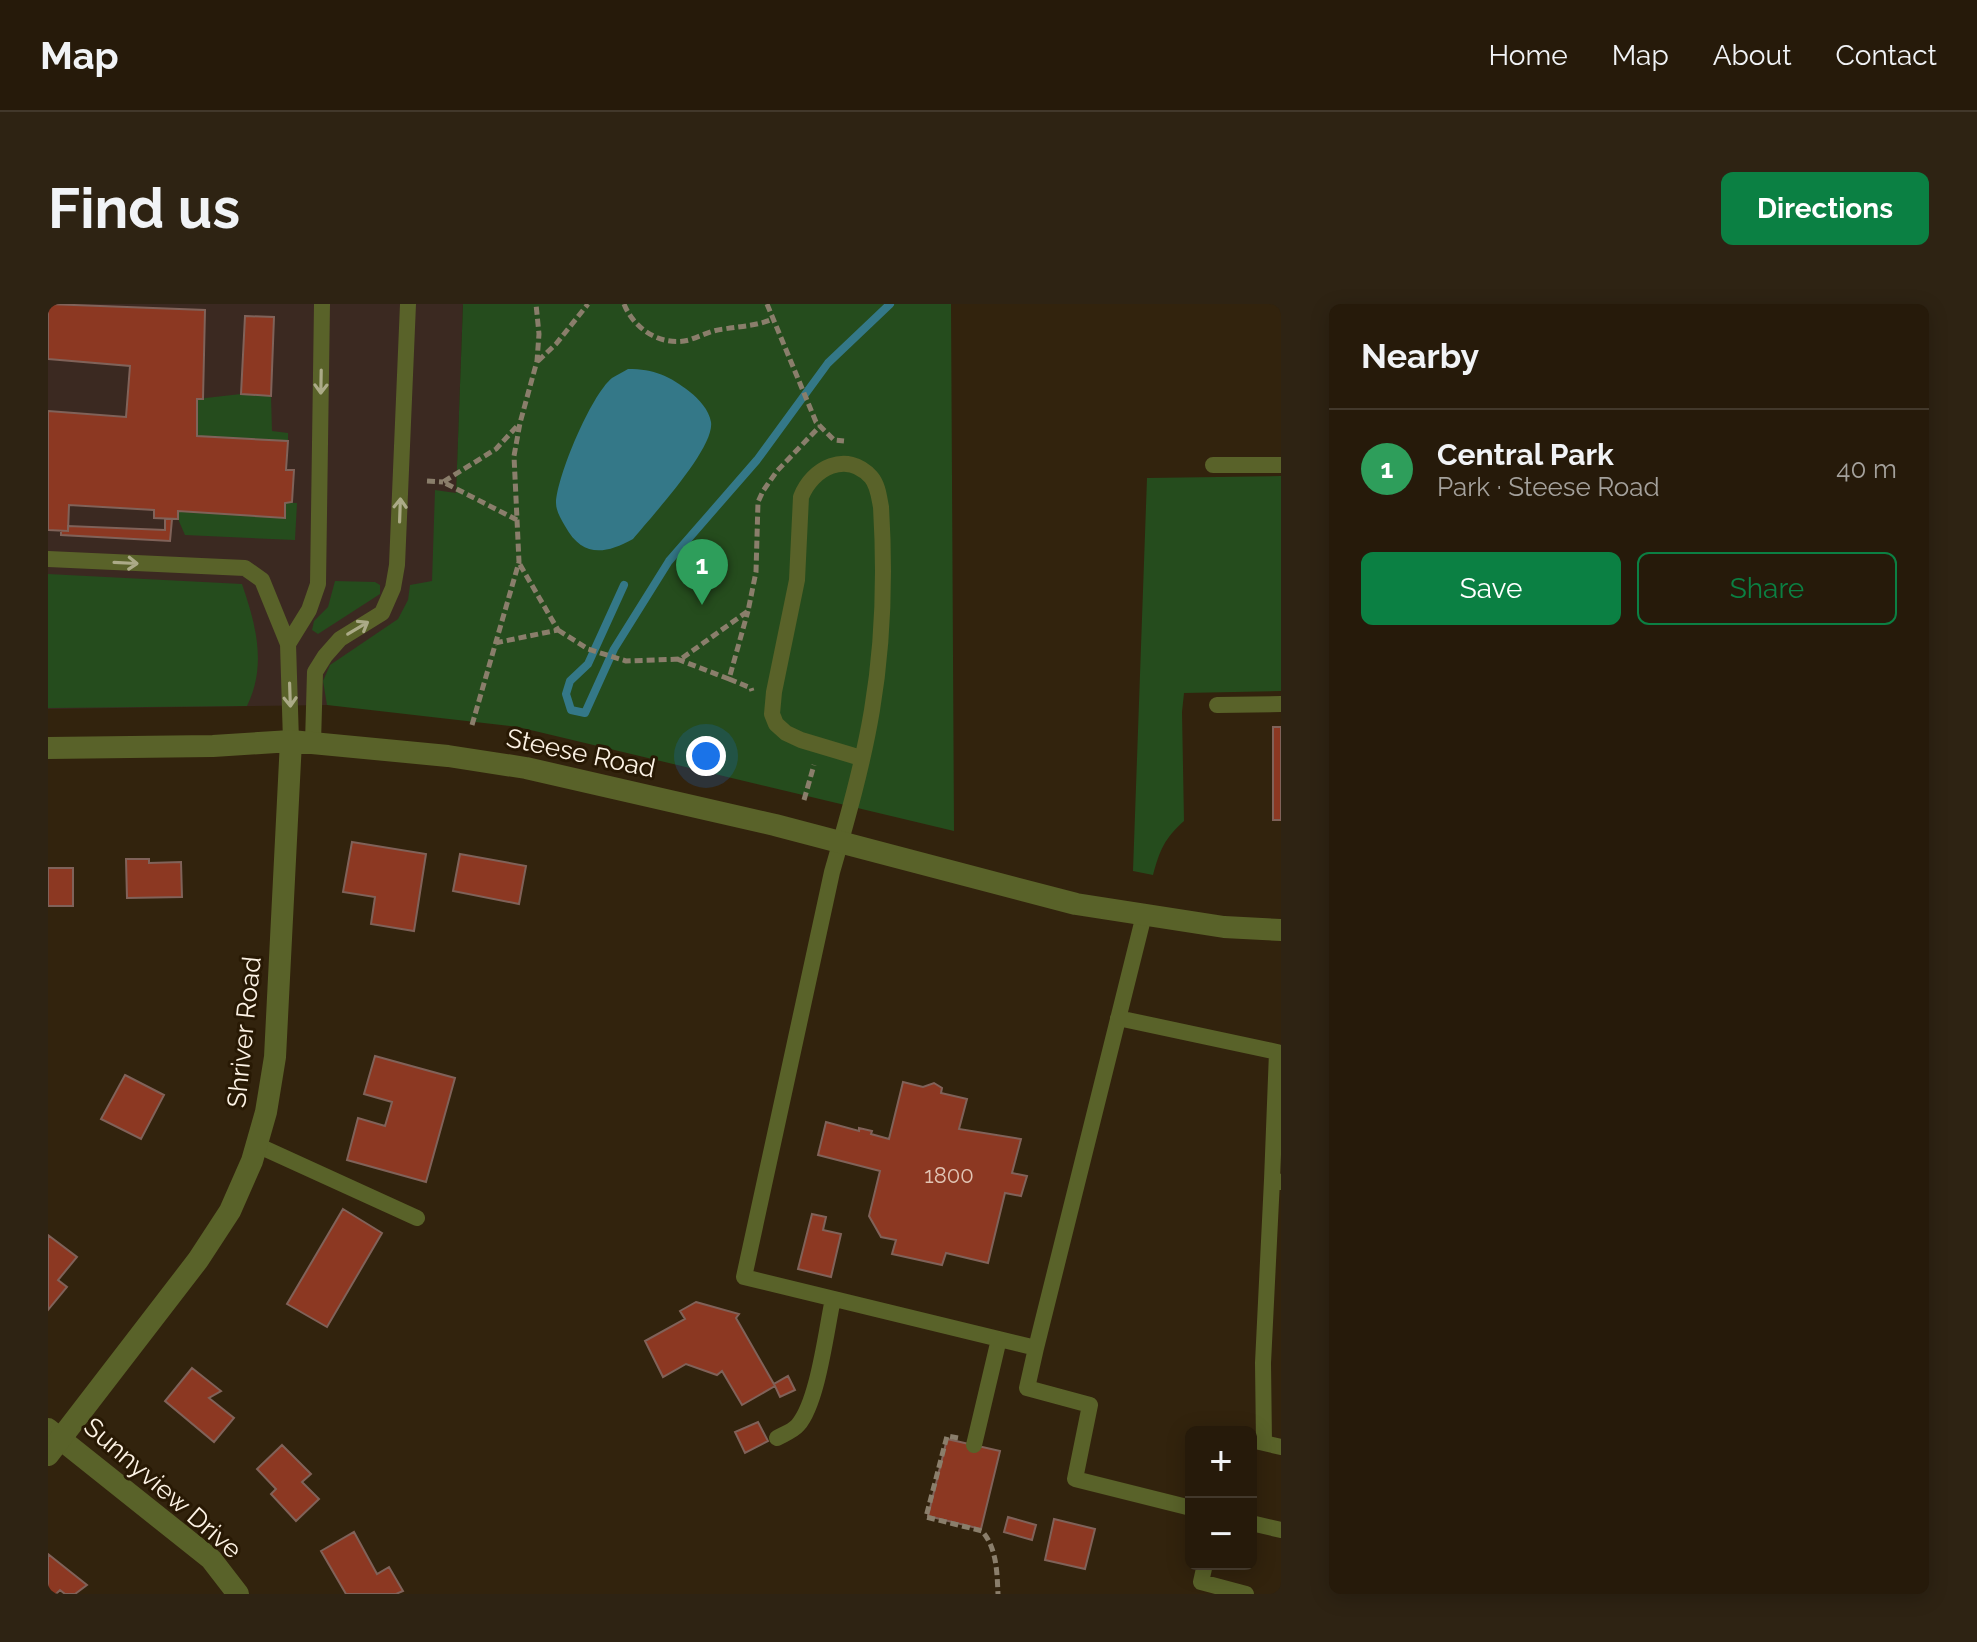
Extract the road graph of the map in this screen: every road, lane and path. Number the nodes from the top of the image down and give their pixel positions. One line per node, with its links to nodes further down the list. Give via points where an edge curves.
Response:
1 (322, 304): 22 (lane, one-way to 22, via 318,584)
2 (408, 304): 27 (lane, one-way to 2, via 315,672 340,639 382,613 393,588)
3 (536, 304): 8 (path)
4 (588, 304): 8 (path)
5 (624, 304): 7 (path, via 645,332 671,343)
6 (767, 304): 7 (path)
7 (773, 319): 9 (path)
8 (537, 361): 10 (path)
9 (810, 409)
10 (520, 423): 15 (path, via 496,449); 16 (path, via 514,456)
11 (820, 426): 19 (path, via 777,471 758,502 756,572)
12 (1213, 465): 13 (lane)
13 (1281, 465)
14 (427, 481): 15 (path)
15 (443, 482): 16 (path)
16 (517, 520): 18 (path)
17 (48, 559): 22 (lane, one-way to 22, via 245,568 262,580)
18 (519, 562): 20 (path); 21 (path)
19 (748, 611): 23 (path); 23 (path, via 729,679)
20 (558, 630): 21 (path); 23 (path, via 615,658)
21 (495, 643): 26 (path)
22 (288, 644): 27 (lane, one-way to 27)
23 (677, 659)
24 (1281, 704): 25 (lane)
25 (1217, 705)
26 (472, 725)
27 (302, 742): 28 (street, Steese Road); 30 (street, Steese Road, via 526,768); 34 (street, Shriver Road, via 275,1057)
28 (48, 748)
29 (861, 758): 29 (lane, via 880,637 882,519 871,477 842,464 815,473 801,497 797,580 772,714 786,733); 30 (lane)
30 (841, 842): 31 (street, Steese Road, via 1076,904); 37 (lane, via 744,1277)
31 (1144, 915): 32 (street, Steese Road); 33 (lane)
32 (1281, 930)
33 (1118, 1018): 35 (lane, via 1277,1052); 39 (lane)
34 (257, 1145): 36 (lane); 41 (street, Shriver Road, via 230,1211 198,1260)
35 (1277, 1181): 43 (lane, via 1263,1363)
36 (417, 1218)
37 (833, 1299): 38 (lane); 40 (lane, via 805,1416 795,1429)
38 (999, 1339): 39 (lane); 42 (lane)
39 (1036, 1348): 44 (lane, via 1027,1388 1090,1405 1075,1479)
40 (777, 1438)
41 (52, 1440): 48 (street, Sunnyview Drive, via 211,1559)
42 (974, 1443): 49 (path, via 947,1436 926,1517 987,1536 997,1565)
43 (1265, 1443)
44 (1185, 1506)
45 (1257, 1524): 46 (lane)
46 (1281, 1530)
47 (1204, 1570): 50 (lane, via 1201,1582)
48 (238, 1594)
49 (998, 1594)
50 (1246, 1594)

